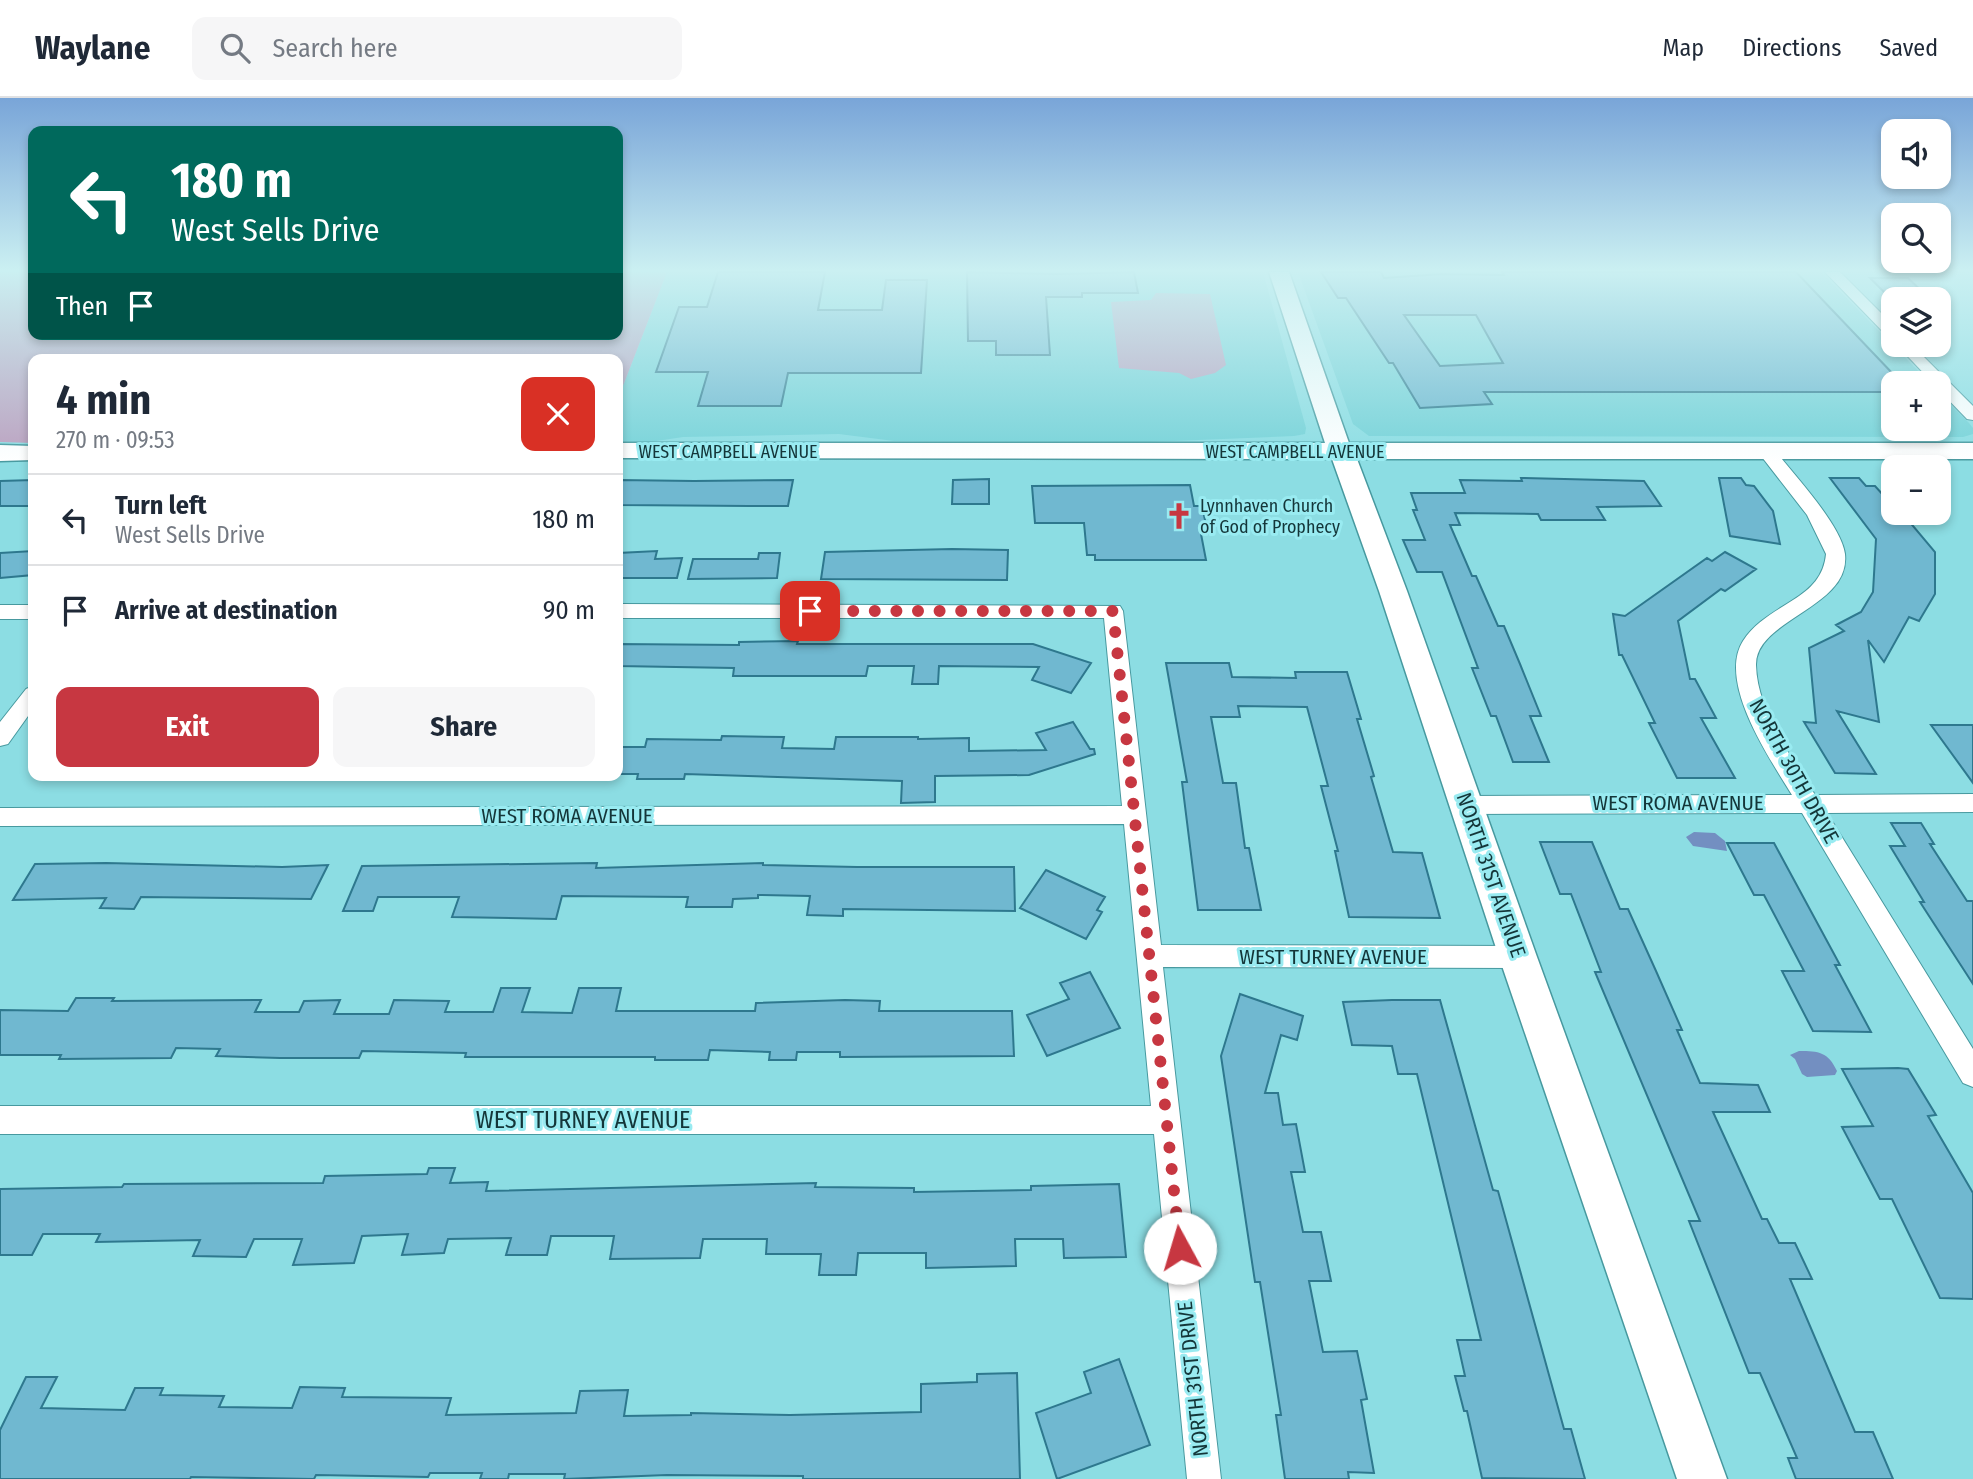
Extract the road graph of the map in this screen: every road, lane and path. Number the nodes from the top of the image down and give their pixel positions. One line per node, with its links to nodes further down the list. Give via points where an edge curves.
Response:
1 (1301, 336): 5 (street, NORTH 31ST AVENUE)
2 (1915, 357): 3 (street)
3 (1973, 415)
4 (623, 452): 5 (street, WEST CAMPBELL AVENUE)
5 (1341, 452): 6 (street, WEST CAMPBELL AVENUE); 17 (street, NORTH 31ST AVENUE)
6 (1767, 452): 7 (street, WEST CAMPBELL AVENUE); 15 (street, NORTH 30TH DRIVE, via 1819,521 1836,554 1829,582 1761,628 1745,659 1747,684 1759,716)
7 (1973, 452)
8 (0, 453): 9 (street)
9 (28, 453)
10 (0, 611): 12 (street)
11 (623, 611): 18 (street, NORTH 31ST DRIVE, via 1113,611)
12 (28, 612)
13 (28, 701): 14 (street)
14 (0, 738)
15 (1809, 802): 16 (street, WEST ROMA AVENUE); 17 (street, WEST ROMA AVENUE); 22 (street, NORTH 30TH DRIVE)
16 (1973, 803)
17 (1467, 804): 21 (street, NORTH 31ST AVENUE)
18 (1134, 816): 19 (street, WEST ROMA AVENUE); 20 (street, NORTH 31ST DRIVE)
19 (0, 817)
20 (1149, 956): 21 (street, WEST TURNEY AVENUE); 24 (street, NORTH 31ST DRIVE)
21 (1518, 957): 26 (street, NORTH 31ST AVENUE)
22 (1973, 1074)
23 (0, 1119): 24 (street, WEST TURNEY AVENUE)
24 (1166, 1120): 25 (street, NORTH 31ST DRIVE)
25 (1204, 1479)
26 (1702, 1479)

